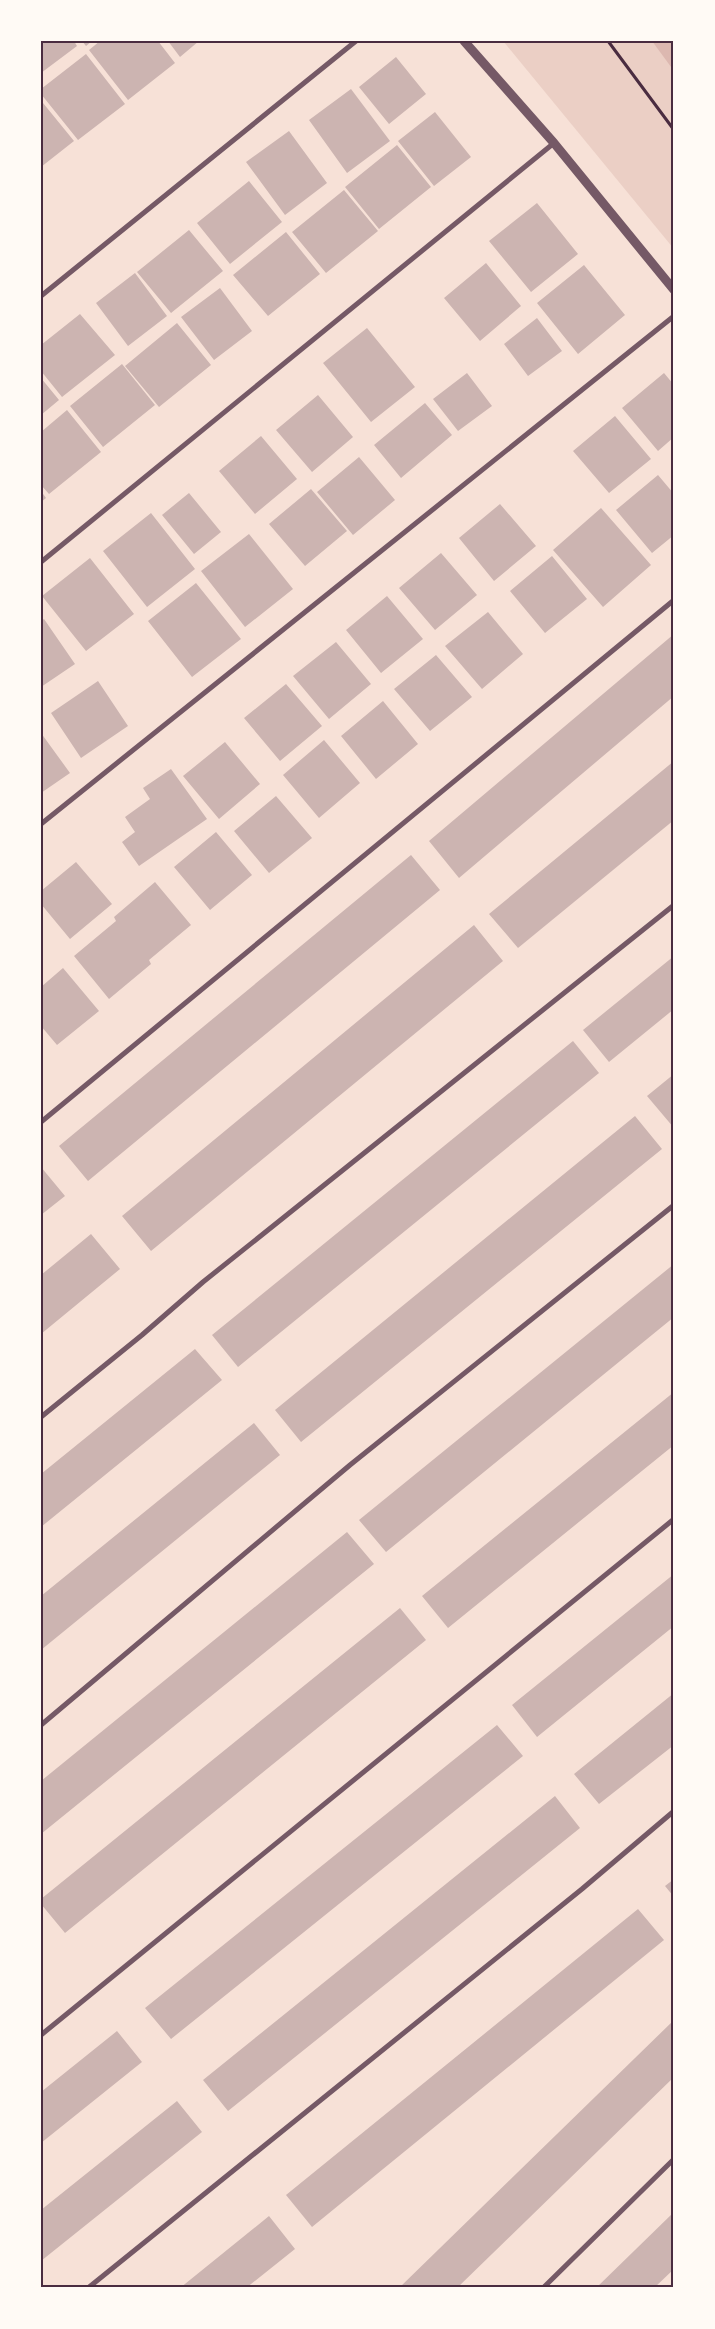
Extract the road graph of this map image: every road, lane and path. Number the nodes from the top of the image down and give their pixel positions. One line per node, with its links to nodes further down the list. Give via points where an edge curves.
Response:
1 (356, 41): 7 (street)
2 (464, 41): 5 (street)
3 (608, 41): 4 (path)
4 (674, 130)
5 (554, 143): 6 (street); 9 (street)
6 (674, 290)
7 (41, 296)
8 (674, 316): 11 (street)
9 (41, 562)
10 (674, 600): 13 (street)
11 (41, 824)
12 (674, 905): 15 (street, via 203,1282)
13 (41, 1122)
14 (674, 1205): 17 (street, via 350,1465)
15 (41, 1417)
16 (674, 1519): 19 (street)
17 (41, 1725)
18 (674, 1811): 21 (street)
19 (41, 2036)
20 (674, 2159): 22 (street)
21 (88, 2288)
22 (543, 2288)

